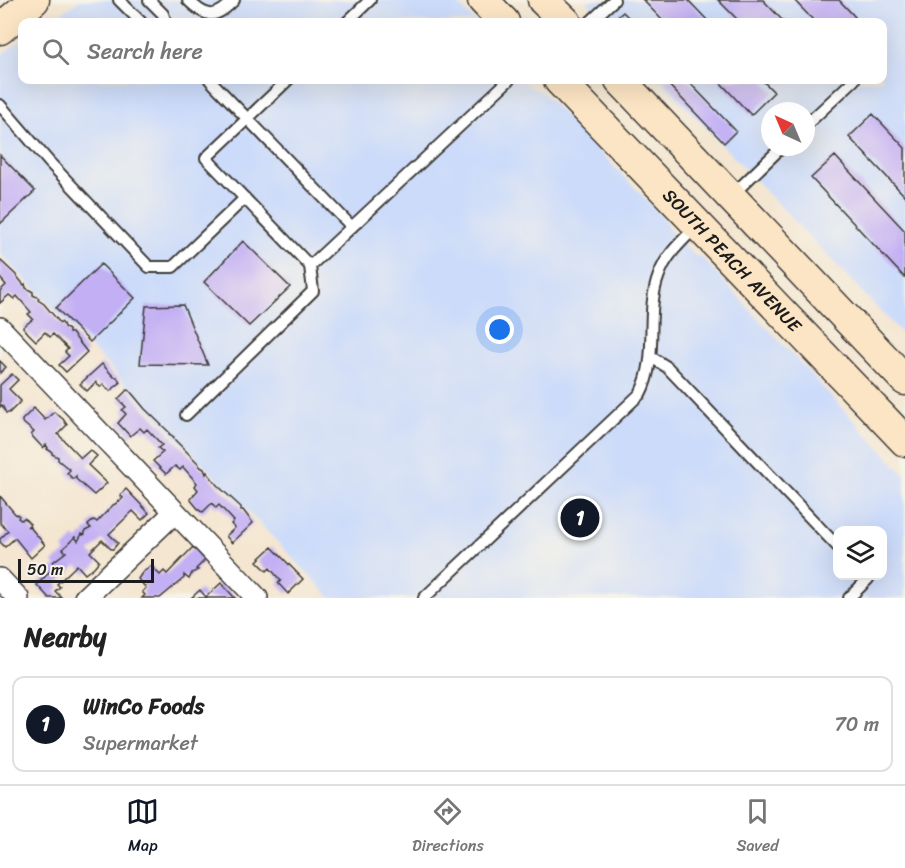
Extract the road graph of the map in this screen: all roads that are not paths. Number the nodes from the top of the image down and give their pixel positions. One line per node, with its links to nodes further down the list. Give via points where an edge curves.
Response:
1 (34, 0): 16 (main road)
2 (119, 0): 10 (lane)
3 (149, 0): 11 (lane)
4 (188, 0): 5 (lane, via 206,14 216,15)
5 (234, 0)
6 (370, 0): 12 (lane)
7 (483, 0): 13 (main road)
8 (543, 0): 14 (main road)
9 (614, 0): 15 (lane)
10 (137, 18)
11 (164, 18)
12 (351, 18)
13 (500, 18)
14 (562, 18)
15 (594, 18)
16 (0, 28)
17 (214, 84): 26 (lane)
18 (284, 84): 26 (lane)
19 (505, 84): 31 (lane)
20 (563, 84): 30 (main road, SOUTH PEACH AVENUE)
21 (582, 84): 28 (main road, via 605,98 697,193 712,201)
22 (624, 84): 28 (main road)
23 (850, 84): 25 (lane)
24 (0, 105): 29 (lane, via 149,267 173,267)
25 (815, 117)
26 (248, 118): 29 (lane, via 206,158); 31 (lane)
27 (772, 156): 28 (lane)
28 (730, 196): 35 (main road)
29 (244, 198): 32 (lane)
30 (698, 225): 34 (lane, via 668,256 658,275); 35 (main road, via 715,218 728,222 832,329); 37 (main road, SOUTH PEACH AVENUE)
31 (352, 226): 32 (lane)
32 (310, 266): 36 (lane, via 313,291)
33 (0, 328): 38 (street)
34 (651, 357): 39 (lane, via 667,367); 45 (lane, via 646,381 631,404)
35 (899, 374)
36 (186, 415)
37 (905, 441)
38 (175, 512): 43 (street); 44 (street)
39 (833, 543)
40 (0, 579): 42 (street)
41 (867, 580): 46 (lane)
42 (18, 598)
43 (85, 598)
44 (256, 598)
45 (424, 598)
46 (849, 598)

